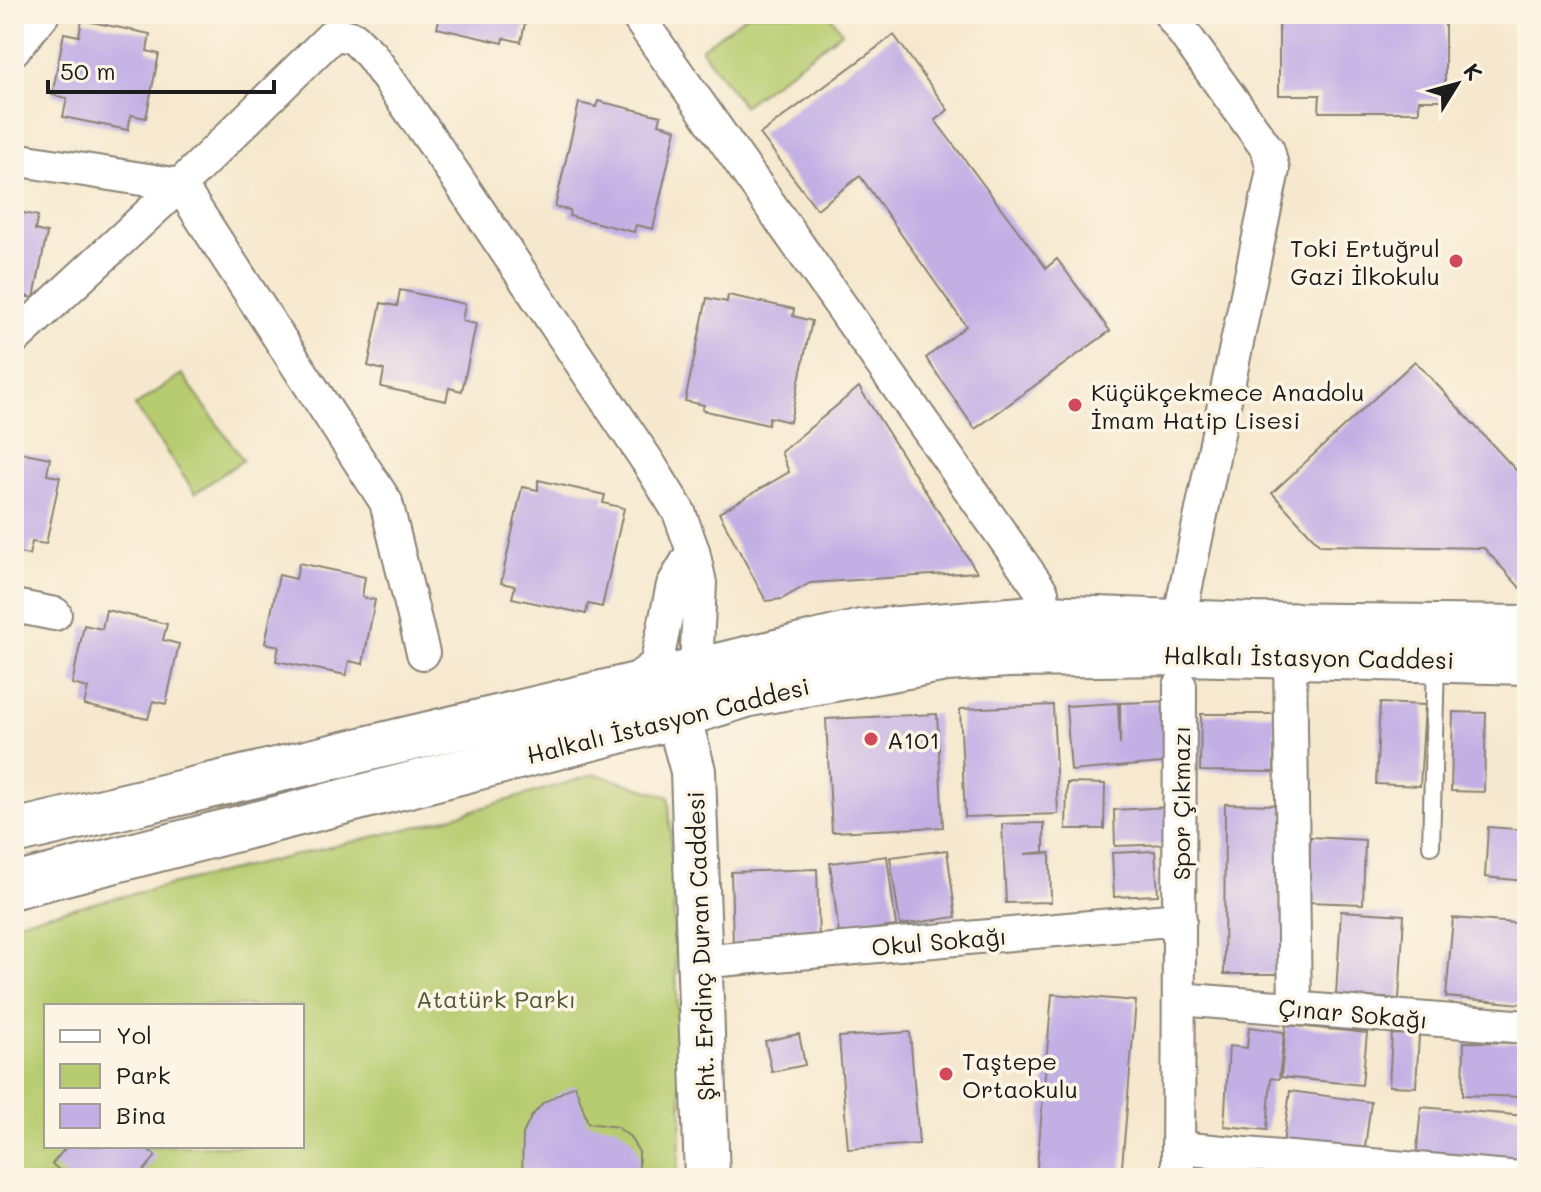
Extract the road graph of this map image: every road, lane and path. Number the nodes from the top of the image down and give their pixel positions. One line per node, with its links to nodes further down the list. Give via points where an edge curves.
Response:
1 (43, 14): 5 (street)
2 (636, 14): 12 (street, via 1042,592)
3 (1170, 14): 15 (street, Spor Çıkmazı, via 1268,150 1273,170)
4 (337, 24): 7 (street); 9 (street, via 371,55 434,144 648,462 679,512)
5 (14, 49)
6 (14, 159): 7 (street)
7 (180, 185): 8 (street); 14 (street, via 386,502)
8 (14, 339)
9 (693, 551): 19 (street, via 700,583); 20 (street, via 673,585 656,665)
10 (14, 606): 11 (street)
11 (55, 614)
12 (1045, 617): 15 (main road, Halkalı İstasyon Caddesi); 19 (main road, Halkalı İstasyon Caddesi, via 861,632)
13 (1527, 628): 15 (main road, Halkalı İstasyon Caddesi, via 1254,625)
14 (423, 653)
15 (1180, 653): 16 (main road, Halkalı İstasyon Caddesi); 21 (main road, Halkalı İstasyon Caddesi, via 946,659 749,694); 27 (street, Spor Çıkmazı)
16 (1290, 657): 17 (main road, Halkalı İstasyon Caddesi); 30 (street)
17 (1436, 660): 18 (main road, Halkalı İstasyon Caddesi); 24 (lane)
18 (1527, 662)
19 (696, 669): 20 (main road, Halkalı İstasyon Caddesi)
20 (621, 689): 21 (main road); 22 (main road, Halkalı İstasyon Caddesi)
21 (678, 716): 26 (main road, Halkalı İstasyon Caddesi); 28 (main road, Şht. Erdinç Duran Caddesi, via 693,771)
22 (285, 769): 23 (main road, Halkalı İstasyon Caddesi); 25 (main road, via 232,799)
23 (14, 832)
24 (1431, 846)
25 (14, 855)
26 (14, 886)
27 (1180, 919): 28 (street, Okul Sokağı); 29 (street, Spor Çıkmazı)
28 (698, 962): 33 (main road, Şht. Erdinç Duran Caddesi)
29 (1179, 999): 30 (street, Çınar Sokağı); 32 (street, Spor Çıkmazı)
30 (1295, 1008): 31 (street, Çınar Sokağı)
31 (1527, 1027)
32 (1178, 1163): 34 (street)
33 (707, 1178)
34 (1520, 1178)

